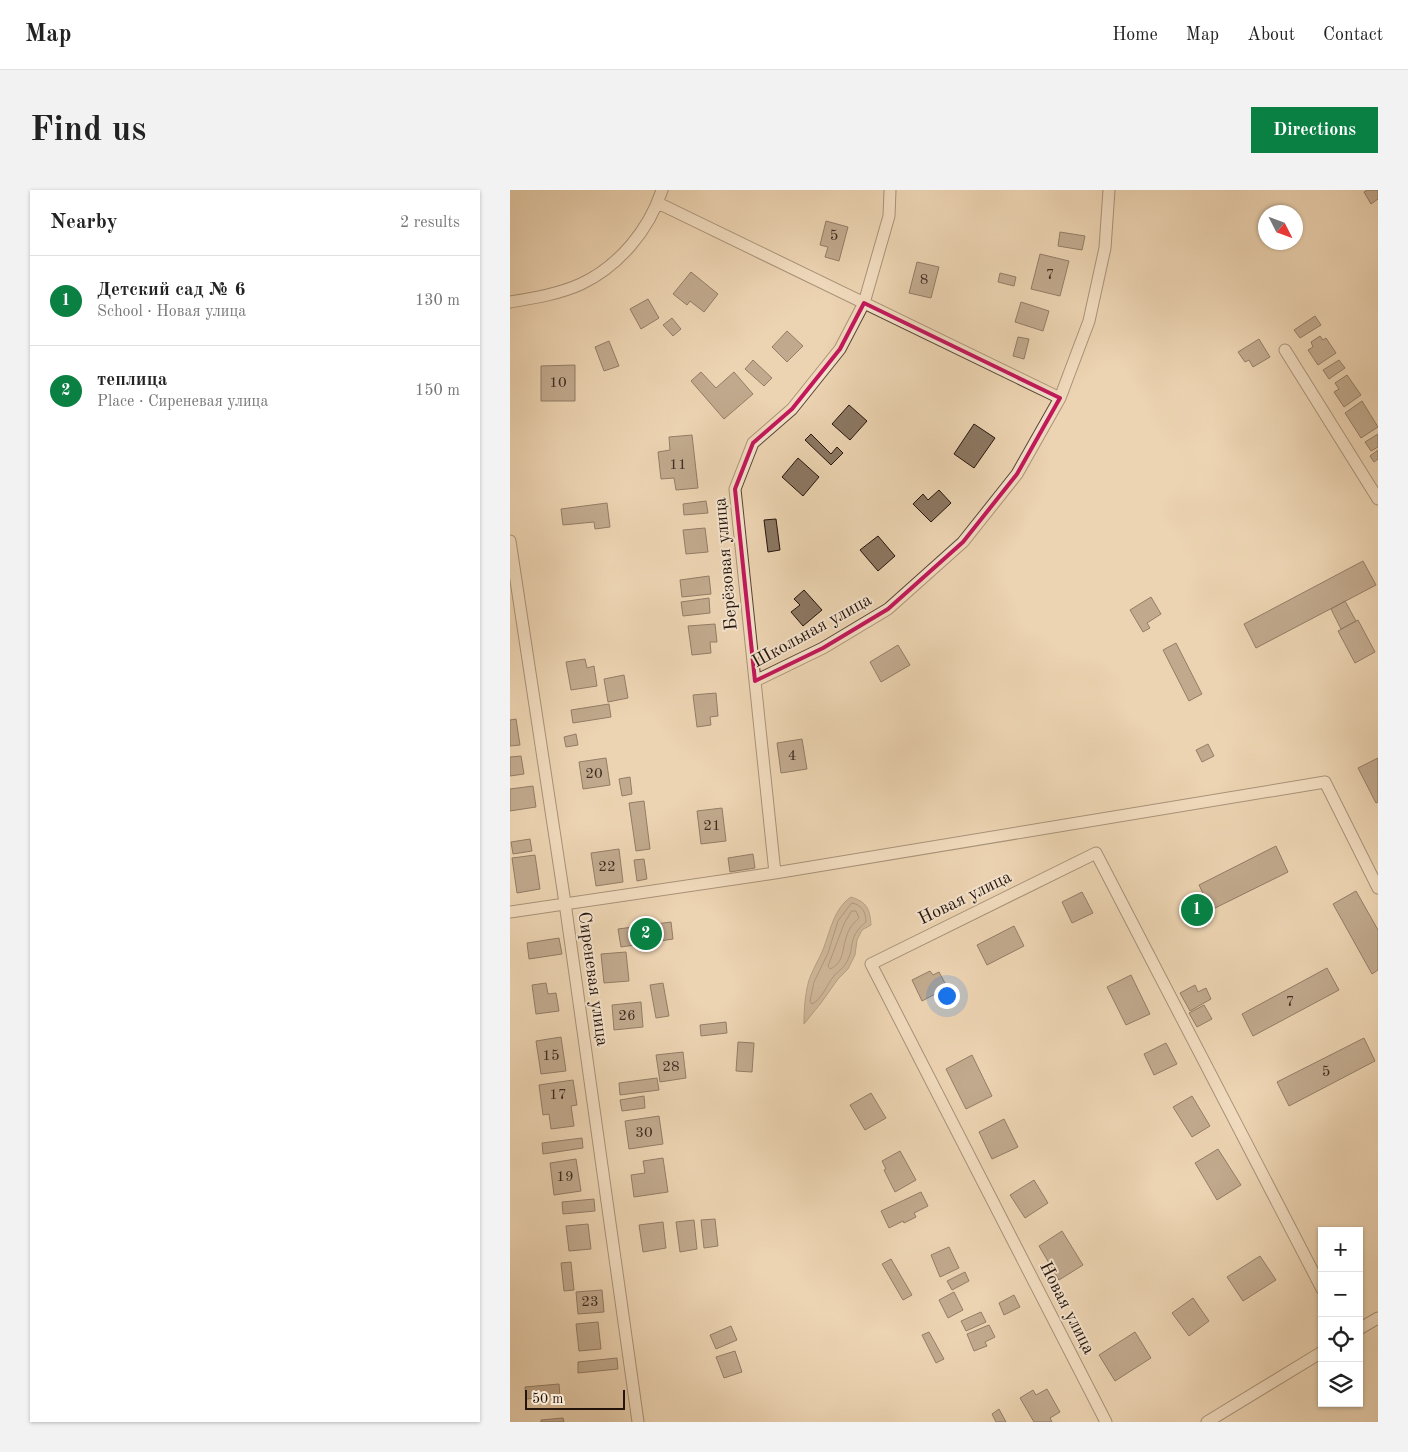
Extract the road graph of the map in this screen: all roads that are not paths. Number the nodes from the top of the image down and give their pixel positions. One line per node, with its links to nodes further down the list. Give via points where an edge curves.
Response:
1 (662, 190): 4 (street)
2 (890, 190): 6 (street, Берёзовая улица, via 889,216)
3 (1110, 190): 8 (street, Школьная улица, via 1105,248 1089,321)
4 (658, 203): 5 (street, via 643,230 614,262 581,284 542,297); 6 (street)
5 (510, 302)
6 (864, 303): 8 (street); 11 (street, Берёзовая улица, via 840,349 792,409 753,443 735,489)
7 (1285, 350): 9 (street)
8 (1060, 398): 11 (street, Школьная улица, via 1017,474 963,542 888,608 823,648)
9 (1378, 499)
10 (510, 541): 14 (street, Сиреневая улица)
11 (755, 681): 12 (street, Школьная улица)
12 (775, 872): 13 (street, via 1325,782); 14 (street)
13 (1378, 888)
14 (565, 903): 15 (street); 20 (street, Сиреневая улица)
15 (510, 912)
16 (1318, 1282): 21 (street, Новая улица, via 1096,853 870,964)
17 (1378, 1318): 18 (street)
18 (1363, 1327)
19 (1318, 1354): 22 (street)
20 (638, 1422)
21 (1106, 1422)
22 (1207, 1422)

